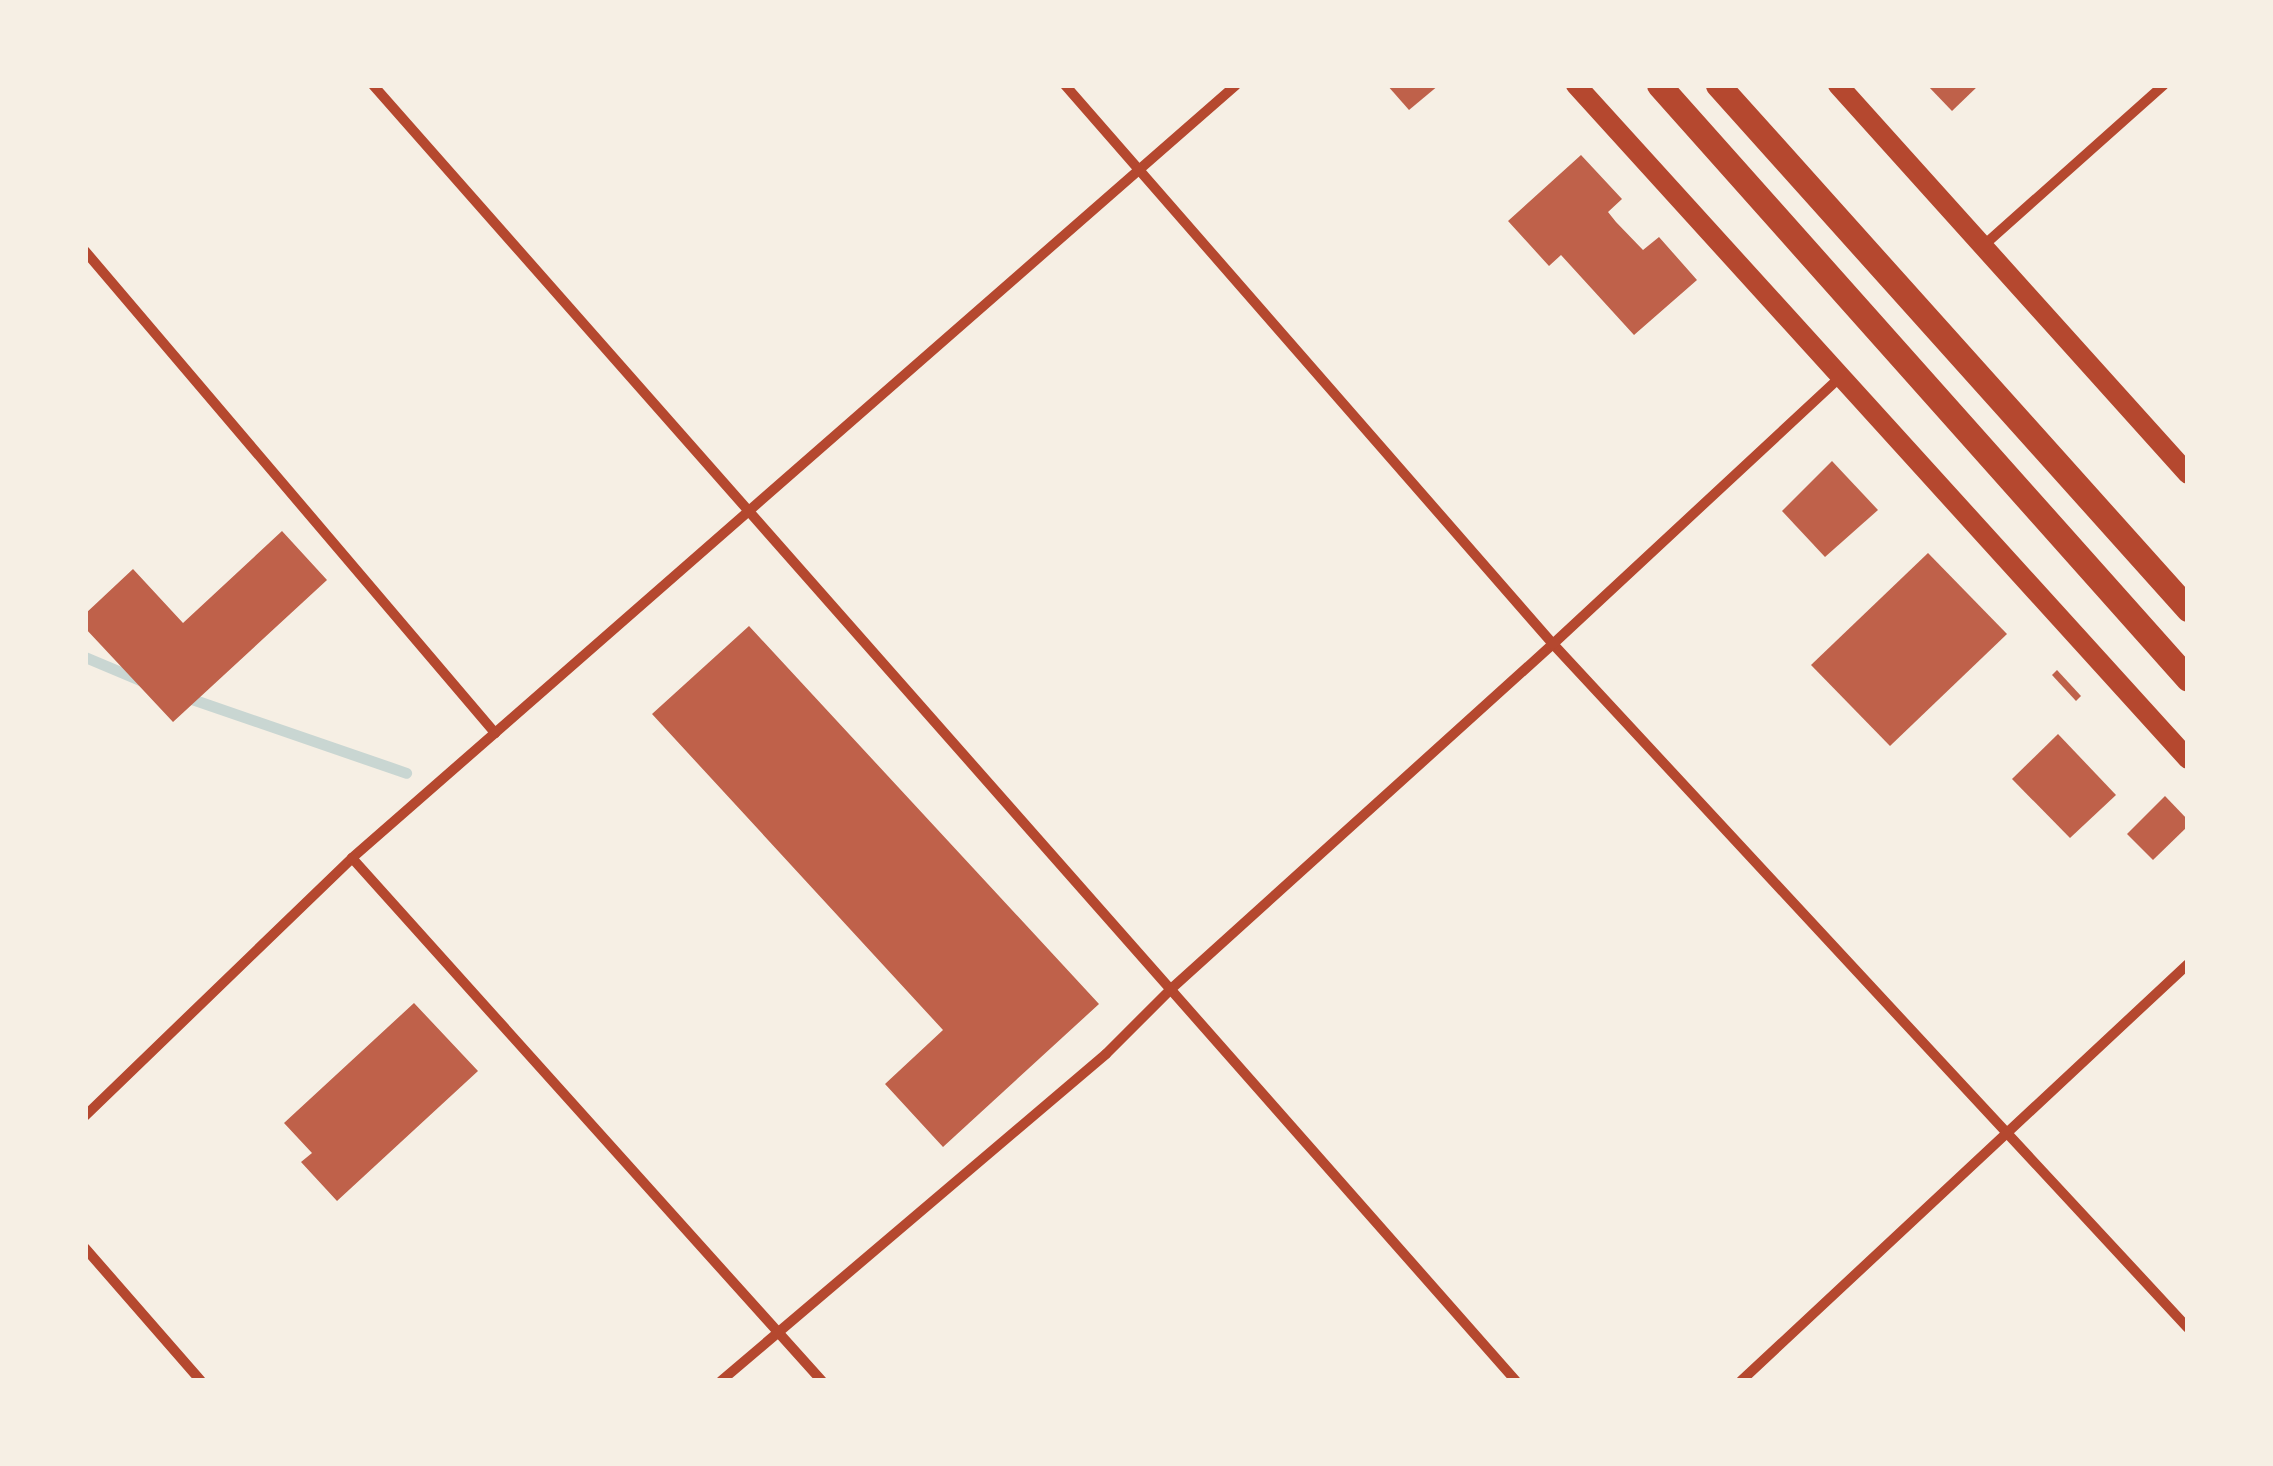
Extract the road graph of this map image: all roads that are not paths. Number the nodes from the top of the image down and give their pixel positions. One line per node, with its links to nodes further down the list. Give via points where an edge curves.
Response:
1 (373, 85): 14 (street)
2 (1066, 85): 9 (street)
3 (1236, 85): 9 (street)
4 (1576, 85): 12 (main road)
5 (1659, 85): 17 (main road)
6 (1718, 85): 15 (main road)
7 (1838, 85): 10 (main road)
8 (2164, 85): 10 (street)
9 (1141, 169): 14 (street); 16 (street)
10 (1983, 246): 13 (main road)
11 (85, 251): 18 (street)
12 (1841, 376): 16 (street); 19 (main road)
13 (2188, 474)
14 (750, 508): 18 (street); 22 (street)
15 (2188, 609)
16 (1554, 644): 22 (street); 24 (street)
17 (2188, 679)
18 (494, 733): 20 (street)
19 (2188, 759)
20 (352, 858): 23 (street); 27 (street)
21 (2188, 964): 24 (street)
22 (1171, 989): 27 (street, via 1106,1054); 31 (street)
23 (85, 1116)
24 (2007, 1130): 26 (street); 32 (street)
25 (85, 1248): 28 (street)
26 (2188, 1328)
27 (779, 1331): 29 (street); 30 (street)
28 (201, 1381)
29 (721, 1381)
30 (822, 1381)
31 (1516, 1381)
32 (1741, 1381)

